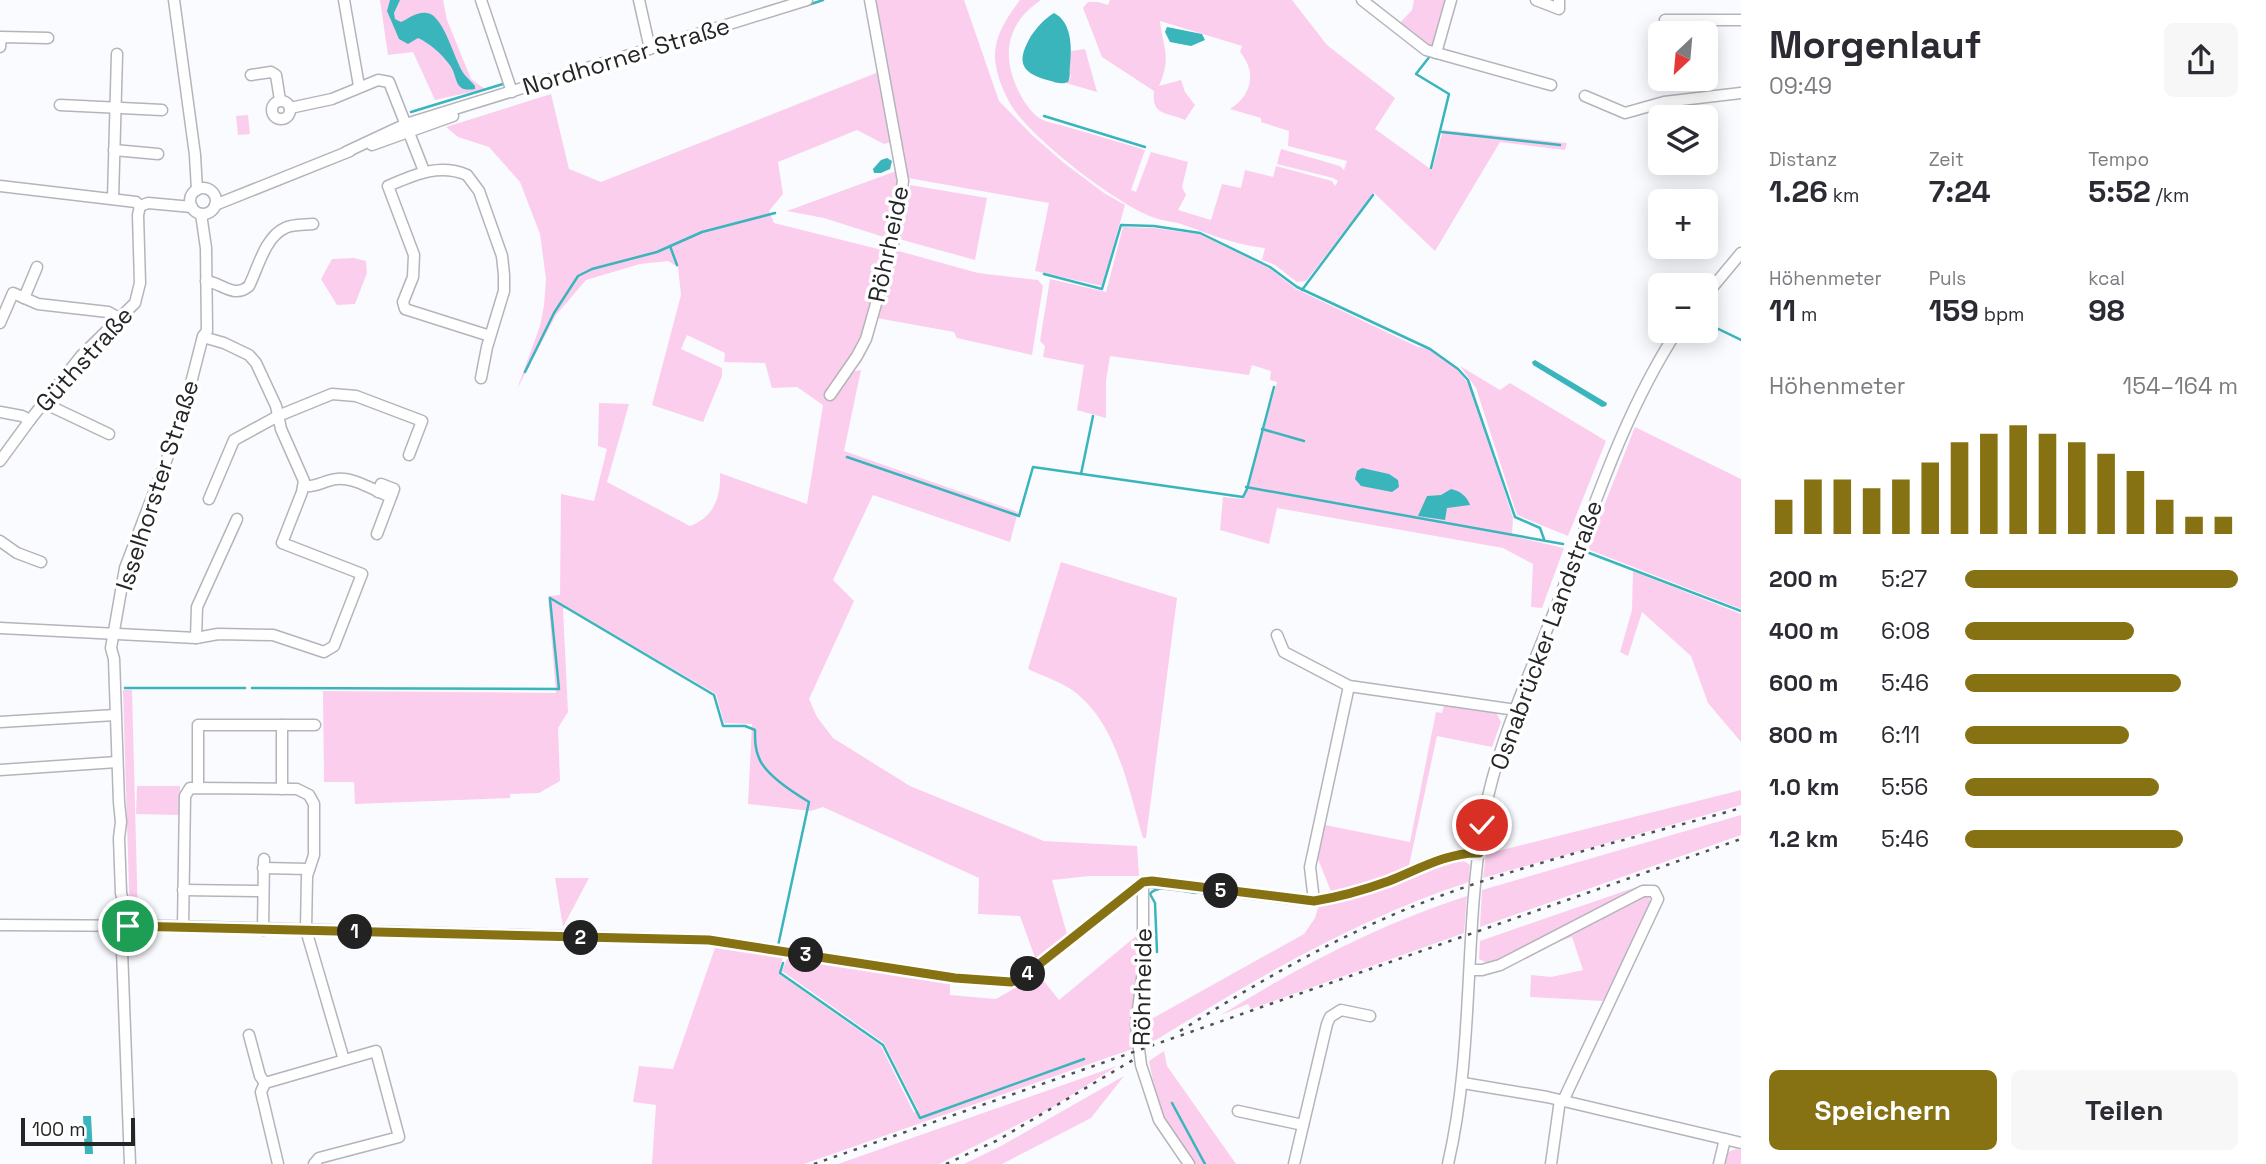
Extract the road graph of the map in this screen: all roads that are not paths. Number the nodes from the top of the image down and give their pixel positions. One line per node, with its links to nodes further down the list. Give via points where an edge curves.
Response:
1 (174, 0): 34 (street, via 195,155 202,170)
2 (344, 0): 20 (street)
3 (639, 0): 15 (street)
4 (807, 0): 15 (street, Nordhorner Straße)
5 (870, 0): 50 (street, Röhrheide, via 904,181 893,244 866,339)
6 (1362, 0): 16 (street)
7 (1451, 0): 16 (street)
8 (1537, 0): 9 (street, via 1559,9)
9 (1559, 0)
10 (484, 1): 21 (street)
11 (1665, 20): 12 (street)
12 (1741, 20)
13 (48, 38): 14 (street, via 1,37)
14 (0, 47)
15 (650, 48): 21 (street, Nordhorner Straße)
16 (1436, 53): 19 (street)
17 (117, 54): 26 (street)
18 (251, 75): 24 (street, via 276,75)
19 (1551, 85)
20 (359, 86): 27 (street, via 332,99); 29 (street, via 378,80 390,82)
21 (512, 92): 29 (street, Nordhorner Straße)
22 (1741, 93): 23 (street, via 1687,98 1625,113)
23 (1586, 96)
24 (280, 100): 27 (street); 27 (street, via 272,108 275,117 286,117)
25 (60, 105): 26 (street)
26 (115, 107): 28 (street); 30 (street)
27 (290, 108)
28 (162, 110)
29 (408, 128): 32 (street); 37 (street, Nordhorner Straße)
30 (114, 150): 31 (street); 35 (street)
31 (158, 154)
32 (425, 171): 47 (street, via 461,173 479,191 502,256 504,275); 47 (street, via 388,186 414,255 413,277 403,306)
33 (0, 186): 35 (street)
34 (196, 196): 36 (street); 37 (street); 37 (street)
35 (113, 199): 36 (street)
36 (140, 206): 44 (street, Güthstraße, via 139,294)
37 (210, 207): 41 (street, Isselhorster Straße)
38 (313, 224): 41 (street, via 287,227 277,234 245,290 234,292)
39 (1741, 253): 42 (street)
40 (37, 267): 43 (street)
41 (206, 281): 46 (street, Isselhorster Straße)
42 (1718, 281)
43 (24, 298): 44 (street, via 38,304 108,312); 45 (street, via 13,293)
44 (119, 318): 51 (street, Güthstraße)
45 (0, 323)
46 (203, 337): 53 (street, via 240,349 257,363); 65 (street, Isselhorster Straße, via 181,422 125,568)
47 (490, 337): 49 (street)
48 (1669, 343): 69 (street, Osnabrücker Landstraße, via 1630,415)
49 (481, 378)
50 (830, 395)
51 (45, 401): 54 (street, Güthstraße); 55 (street)
52 (0, 412): 54 (street)
53 (278, 416): 56 (street, via 332,394 356,396 422,421); 58 (street); 59 (street, via 234,440)
54 (30, 420): 57 (street, Güthstraße)
55 (109, 434)
56 (409, 455)
57 (0, 461)
58 (303, 485): 61 (street, via 348,480 391,497); 67 (street, via 282,543 362,574 334,646 324,652 273,635)
59 (209, 499)
60 (237, 519): 67 (street, via 197,607)
61 (377, 534)
62 (0, 541): 63 (street)
63 (41, 562)
64 (0, 628): 65 (street)
65 (115, 634): 67 (street); 70 (street, Isselhorster Straße, via 111,648)
66 (1277, 635): 68 (street, via 1284,652)
67 (196, 638)
68 (1349, 686): 69 (street); 83 (street, via 1310,867)
69 (1516, 710): 78 (street, Osnabrücker Landstraße, via 1494,773)
70 (115, 715): 71 (street); 74 (street, Isselhorster Straße)
71 (0, 722)
72 (282, 725): 73 (street); 76 (street, via 198,725); 77 (street)
73 (315, 725)
74 (117, 762): 75 (street); 85 (street, Isselhorster Straße)
75 (0, 770)
76 (198, 787): 77 (street); 81 (street, via 190,788 185,796)
77 (282, 789): 79 (street, via 303,791 314,804 314,855)
78 (1479, 853): 83 (street, via 1442,860 1385,882); 89 (street, Osnabrücker Landstraße)
79 (309, 869): 82 (street, via 264,864); 88 (street)
80 (1143, 882): 83 (street); 88 (street, via 1011,982 955,978 709,940); 103 (street, Röhrheide, via 1143,971 1136,1025 1141,1065 1159,1120)
81 (183, 890): 82 (street); 86 (street)
82 (263, 891): 87 (street)
83 (1314, 901)
84 (0, 925): 85 (street)
85 (121, 925): 86 (street); 100 (street, Isselhorster Straße)
86 (183, 927): 87 (street)
87 (262, 930): 88 (street)
88 (306, 930): 92 (street)
89 (1471, 970): 94 (street, Osnabrücker Landstraße); 95 (street, via 1500,965 1643,891 1654,891 1658,899)
90 (1370, 1016): 97 (street, via 1341,1010 1331,1017)
91 (249, 1035): 93 (street)
92 (344, 1060): 93 (street); 102 (street, via 376,1051 399,1137 319,1158)
93 (265, 1083): 101 (street, via 261,1092)
94 (1463, 1083): 95 (street); 105 (street, Osnabrücker Landstraße)
95 (1562, 1100): 98 (street); 106 (street)
96 (1238, 1111): 97 (street)
97 (1303, 1125): 104 (street)
98 (1725, 1139): 99 (street); 107 (street)
99 (1741, 1143)
100 (130, 1164)
101 (278, 1164)
102 (314, 1164)
103 (1189, 1164)
104 (1294, 1164)
105 (1448, 1164)
106 (1550, 1164)
107 (1719, 1164)

